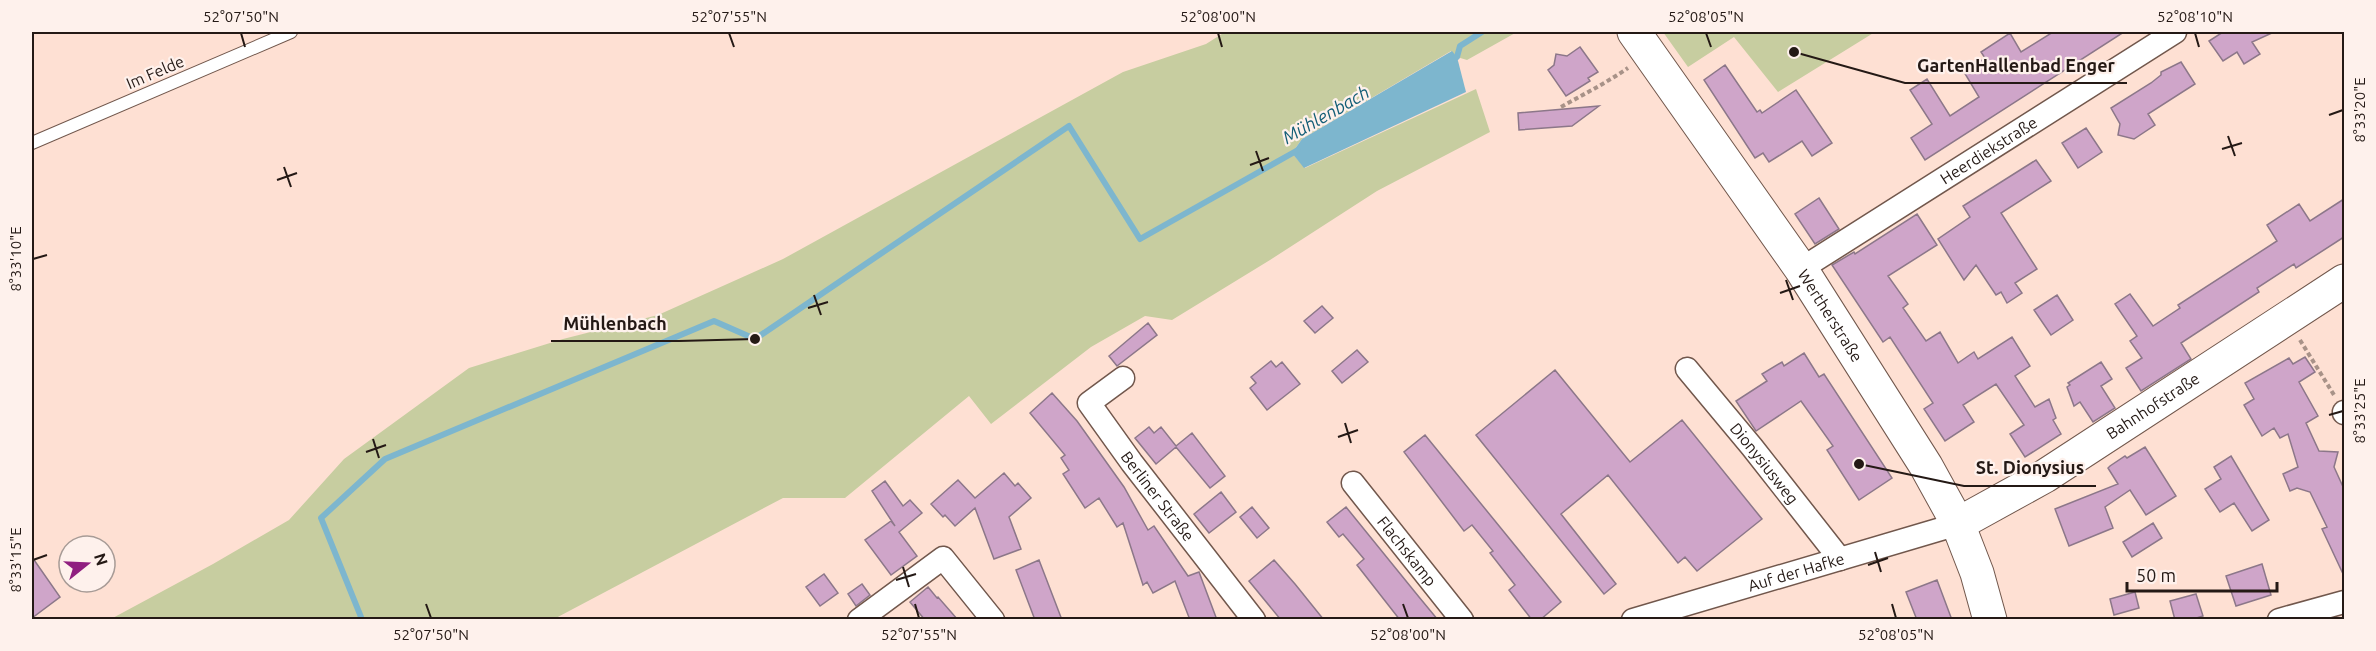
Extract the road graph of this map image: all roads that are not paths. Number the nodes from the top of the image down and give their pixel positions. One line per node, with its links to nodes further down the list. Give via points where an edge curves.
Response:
1 (291, 32): 4 (lane, Im Felde)
2 (2175, 32): 5 (street, Heerdiekstraße)
3 (1642, 43): 5 (main road, Wertherstraße)
4 (32, 143)
5 (1801, 269): 10 (main road, Wertherstraße, via 1926,466)
6 (2344, 281): 10 (main road, Bahnhofstraße, via 2045,476)
7 (1687, 369): 11 (street, Dionysiusweg)
8 (1123, 378): 16 (street, Berliner Straße, via 1089,403)
9 (1353, 483): 17 (street, Flachskamp)
10 (1958, 524): 11 (street, Auf der Hafke); 19 (main road, Wertherstraße)
11 (1840, 560): 13 (street, Auf der Hafke)
12 (2344, 602): 20 (street)
13 (1676, 613): 18 (street, Auf der Hafke)
14 (859, 620): 15 (street, via 943,558)
15 (993, 620)
16 (1254, 620)
17 (1462, 620)
18 (1633, 620)
19 (1990, 620)
20 (2279, 620)

